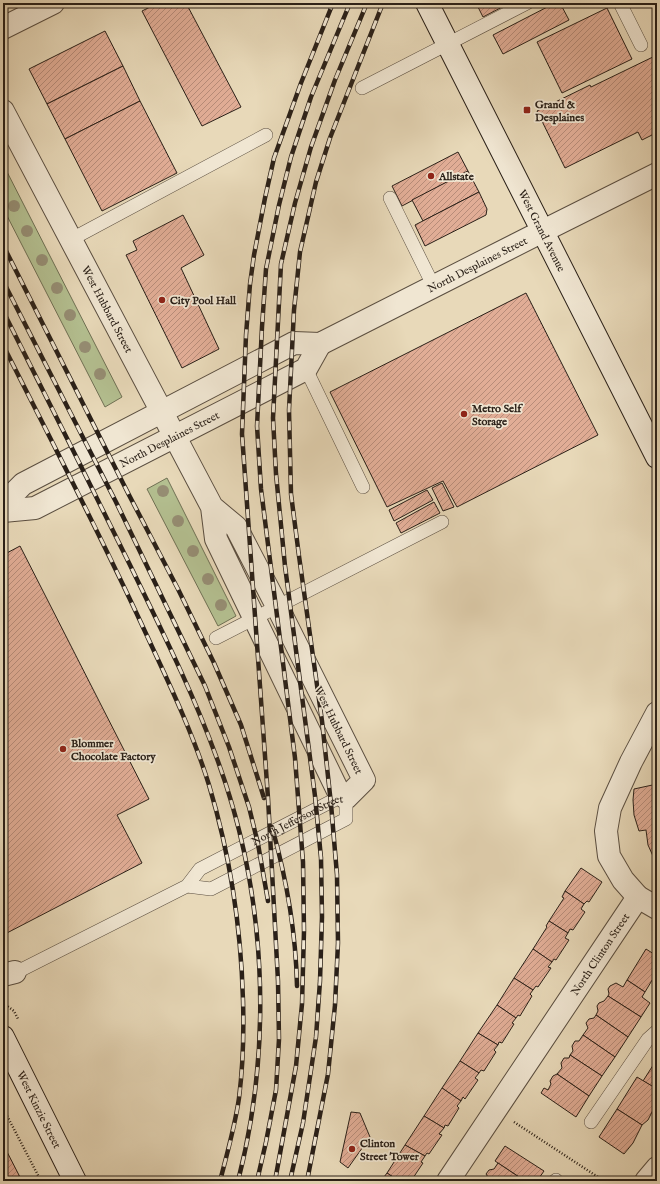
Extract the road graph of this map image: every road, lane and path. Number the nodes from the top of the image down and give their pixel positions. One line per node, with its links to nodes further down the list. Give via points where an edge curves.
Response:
1 (53, 3): 5 (street)
2 (427, 3): 6 (street, West Grand Avenue)
3 (527, 3): 6 (lane)
4 (620, 3): 7 (lane)
5 (3, 28)
6 (448, 43): 8 (lane); 13 (street, West Grand Avenue)
7 (641, 45)
8 (362, 88)
9 (3, 111): 14 (street, West Hubbard Street)
10 (266, 135): 14 (lane)
11 (657, 174): 13 (street, North Desplaines Street)
12 (390, 198): 15 (lane)
13 (543, 231): 15 (street, North Desplaines Street); 20 (street, West Grand Avenue)
14 (70, 240): 18 (street, West Hubbard Street)
15 (434, 287): 16 (street, North Desplaines Street)
16 (320, 344): 17 (street); 18 (street, North Desplaines Street, via 294,343)
17 (306, 370): 19 (street, North Desplaines Street); 21 (lane)
18 (161, 412): 19 (street, West Hubbard Street); 22 (street, North Desplaines Street, via 24,484)
19 (174, 437): 23 (street, West Hubbard Street); 24 (street, North Desplaines Street, via 35,508)
20 (657, 458)
21 (364, 487)
22 (3, 504)
23 (212, 507): 26 (street, West Hubbard Street, via 236,527); 27 (street, West Hubbard Street, via 216,539)
24 (3, 511)
25 (442, 522): 26 (lane)
26 (277, 606): 27 (lane); 30 (street, West Hubbard Street, via 364,780)
27 (254, 618): 28 (lane); 30 (street, West Hubbard Street, via 338,791)
28 (216, 638)
29 (657, 713): 32 (street, via 610,808 606,831 609,856 623,880)
30 (346, 798): 31 (lane, North Jefferson Street, via 336,799 200,869); 31 (lane, North Jefferson Street, via 346,819 210,889)
31 (186, 886): 34 (lane, North Jefferson Street, via 20,971)
32 (638, 896): 33 (street); 38 (street, North Clinton Street)
33 (657, 908)
34 (9, 973)
35 (657, 1031): 39 (lane, via 648,1039)
36 (3, 1037): 42 (street, West Kinzie Street)
37 (3, 1108): 41 (path)
38 (496, 1110): 43 (street, North Clinton Street); 44 (path)
39 (591, 1122)
40 (657, 1168): 45 (street)
41 (41, 1181)
42 (75, 1181)
43 (448, 1181)
44 (604, 1181)
45 (646, 1181)

